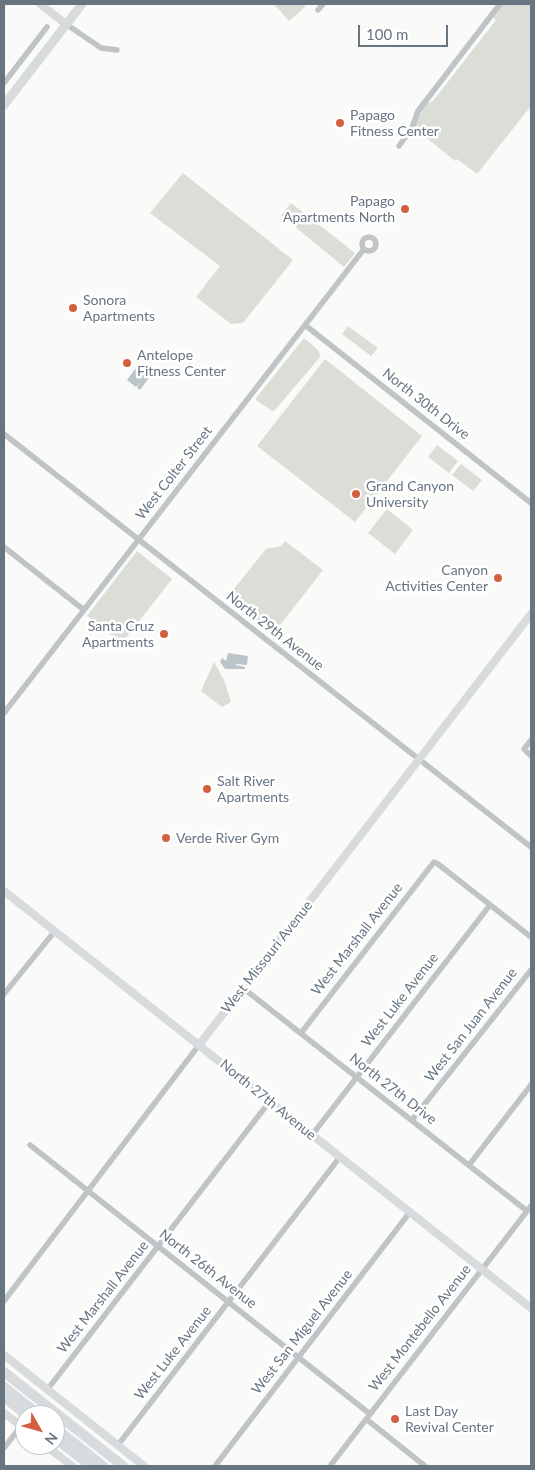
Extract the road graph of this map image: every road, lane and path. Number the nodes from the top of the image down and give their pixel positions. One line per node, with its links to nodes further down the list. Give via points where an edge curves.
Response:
1 (40, 4): 6 (main road)
2 (82, 4): 6 (main road)
3 (323, 4): 5 (street)
4 (500, 4): 11 (street, via 418,111 414,124)
5 (318, 10)
6 (66, 24): 8 (street, via 101,48); 10 (main road)
7 (47, 27): 9 (street)
8 (117, 50)
9 (4, 82)
10 (4, 104)
11 (398, 146)
12 (364, 249): 13 (street, West Colter Street)
13 (305, 325): 15 (street, North 30th Drive); 16 (street, West Colter Street)
14 (4, 434): 16 (street, North 29th Avenue)
15 (531, 503)
16 (139, 539): 18 (street, West Colter Street); 23 (street, North 29th Avenue)
17 (4, 548): 18 (street)
18 (84, 610): 20 (street, West Colter Street)
19 (530, 620): 23 (main road, West Missouri Avenue)
20 (4, 713)
21 (531, 740): 22 (street, via 524,749)
22 (531, 756)
23 (420, 759): 24 (street, North 29th Avenue); 30 (main road, West Missouri Avenue)
24 (531, 847)
25 (4, 891): 27 (main road, North 27th Avenue)
26 (490, 904): 28 (street); 32 (street, West Marshall Avenue, via 434,862); 34 (street, West Luke Avenue)
27 (55, 931): 31 (street); 33 (main road, North 27th Avenue)
28 (531, 937)
29 (531, 970): 37 (street, West San Juan Avenue)
30 (243, 988): 32 (street, North 27th Drive); 33 (main road, West Missouri Avenue)
31 (4, 994)
32 (301, 1033): 34 (street, North 27th Drive)
33 (199, 1045): 36 (main road, North 27th Avenue); 42 (street, West Missouri Avenue)
34 (357, 1076): 37 (street, North 27th Drive); 38 (street, West Luke Avenue)
35 (531, 1085): 41 (street)
36 (270, 1101): 38 (main road, North 27th Avenue); 45 (street, West Marshall Avenue)
37 (412, 1120): 41 (street, North 27th Drive)
38 (312, 1135): 40 (main road, North 27th Avenue)
39 (30, 1145): 42 (street, North 26th Avenue)
40 (340, 1157): 44 (main road, North 27th Avenue); 48 (street, West Luke Avenue)
41 (469, 1165): 43 (street, North 27th Drive)
42 (88, 1190): 45 (street, North 26th Avenue); 47 (street, West Missouri Avenue)
43 (529, 1208): 46 (street, West Montebello Avenue)
44 (410, 1212): 46 (main road, North 27th Avenue); 51 (street, West San Miguel Avenue)
45 (158, 1246): 48 (street, North 26th Avenue); 55 (street, West Marshall Avenue)
46 (482, 1269): 49 (main road, North 27th Avenue); 61 (street, West Montebello Avenue)
47 (4, 1300)
48 (228, 1302): 51 (street, North 26th Avenue); 67 (street, West Luke Avenue)
49 (531, 1308)
50 (4, 1355): 55 (main road)
51 (298, 1357): 61 (street, North 26th Avenue); 77 (street, West San Miguel Avenue)
52 (4, 1372): 75 (highway)
53 (4, 1381): 58 (highway)
54 (4, 1387): 57 (highway)
55 (47, 1390): 67 (main road)
56 (4, 1398): 59 (highway)
57 (26, 1405)
58 (34, 1405)
59 (15, 1406)
60 (4, 1412): 63 (main road)
61 (370, 1414): 62 (street, West Montebello Avenue)
62 (366, 1419): 78 (street, West Montebello Avenue); 79 (street)
63 (15, 1421)
64 (65, 1429): 74 (highway)
65 (15, 1436): 69 (street)
66 (65, 1436): 73 (highway)
67 (118, 1445): 76 (main road)
68 (65, 1446): 72 (highway)
69 (4, 1448)
70 (58, 1455): 71 (main road)
71 (72, 1466)
72 (91, 1466)
73 (103, 1466)
74 (112, 1466)
75 (123, 1466)
76 (144, 1466)
77 (215, 1466)
78 (330, 1466)
79 (425, 1466)

